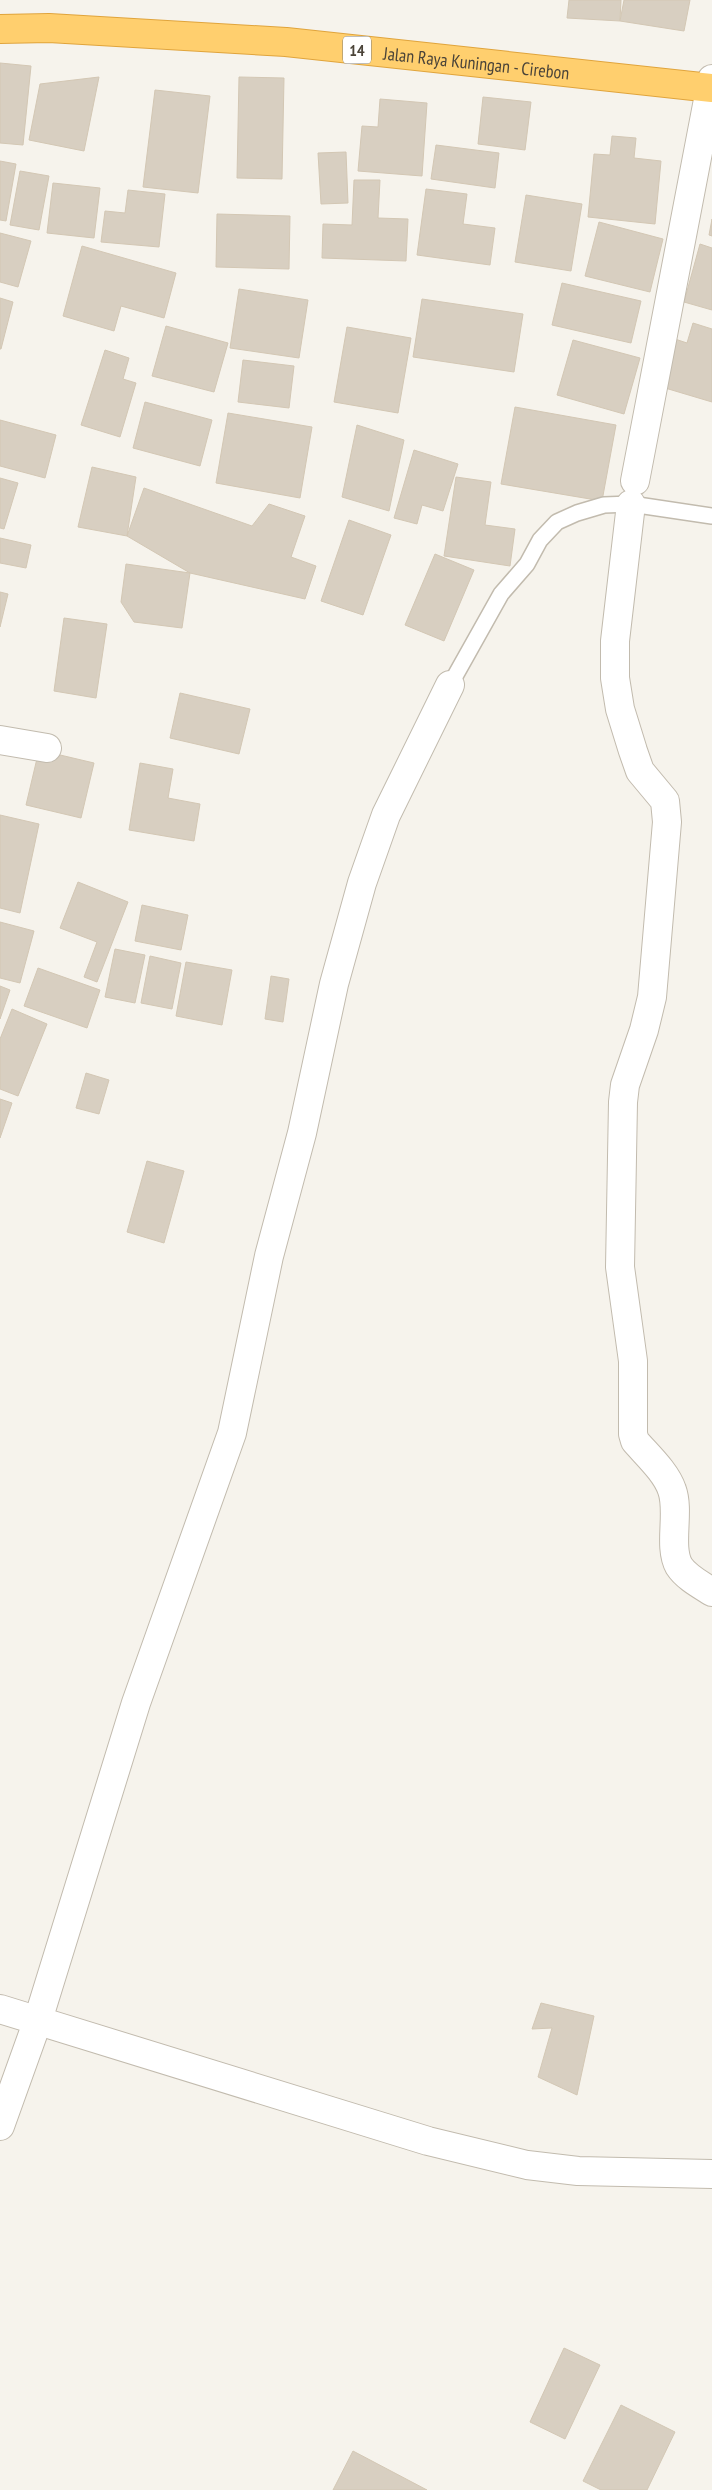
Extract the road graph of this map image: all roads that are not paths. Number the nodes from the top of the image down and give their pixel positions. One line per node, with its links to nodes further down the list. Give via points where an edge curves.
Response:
1 (0, 29): 2 (highway, Jalan Raya Kuningan - Cirebon / 14, via 49,28 286,42)
2 (711, 85): 3 (street)
3 (633, 492): 4 (lane); 5 (lane, via 577,512 558,522 540,540 527,564 501,594); 8 (street, via 615,641 615,678 620,709 633,751 640,770 665,801 667,822 652,997 625,1085 620,1267 633,1361 632,1434 672,1489 676,1555 680,1566)
4 (712, 516)
5 (450, 685): 10 (street, via 386,815 362,883 334,984 302,1133 269,1256 232,1433 136,1703)
6 (0, 740): 7 (street)
7 (47, 748)
8 (712, 1592)
9 (0, 2008): 10 (street)
10 (38, 2020): 11 (street); 12 (street, via 428,2141 527,2166 578,2171)
11 (0, 2126)
12 (712, 2174)

